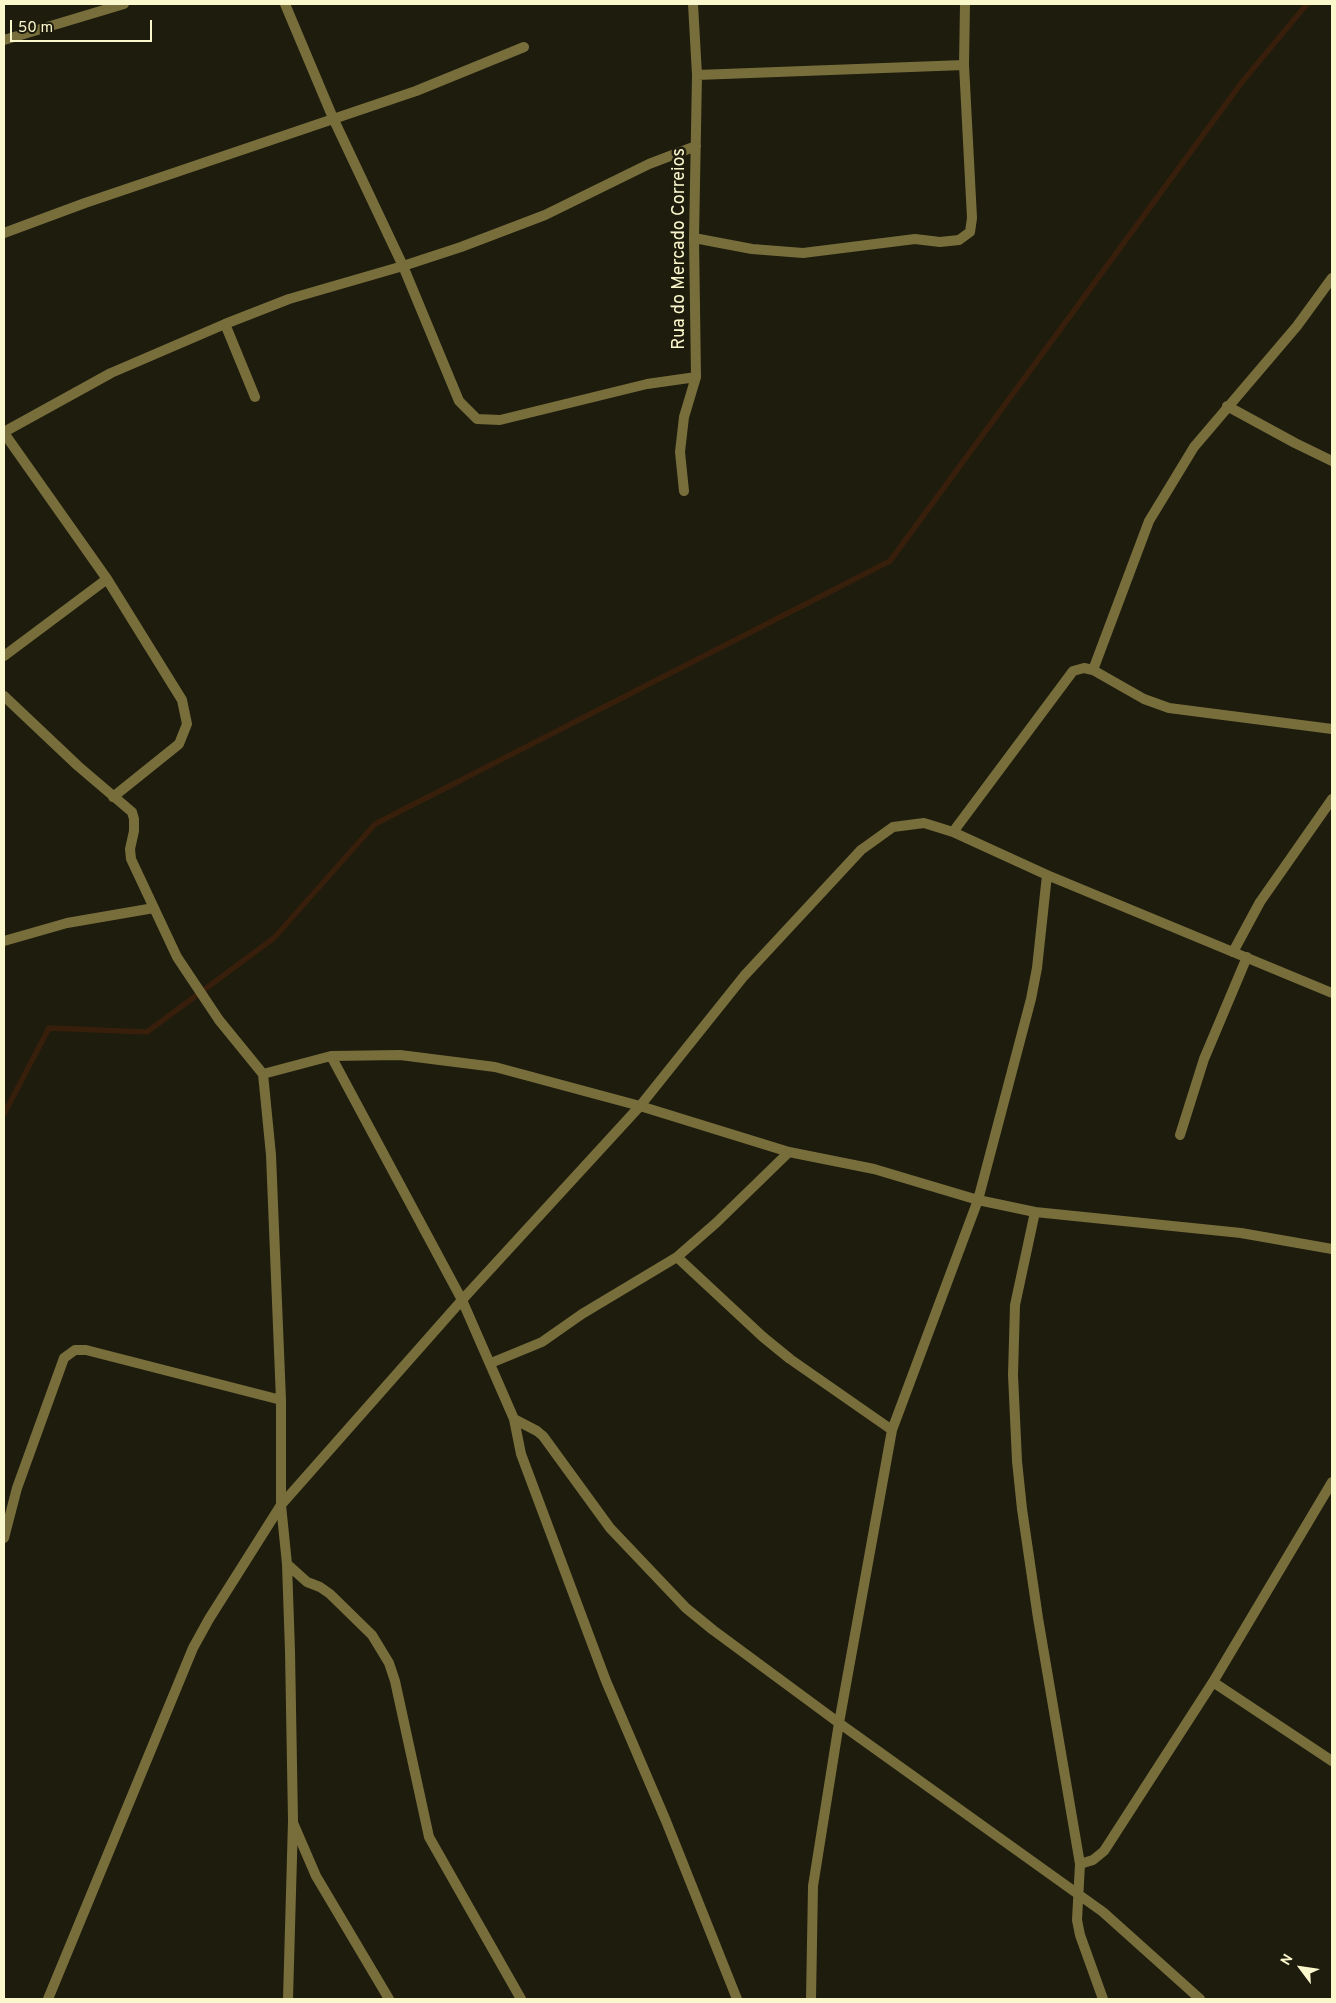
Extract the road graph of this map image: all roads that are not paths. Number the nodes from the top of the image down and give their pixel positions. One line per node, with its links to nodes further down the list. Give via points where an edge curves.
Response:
1 (124, 4): 5 (street)
2 (285, 4): 9 (street)
3 (693, 4): 8 (street, Rua do Mercado Correios)
4 (965, 4): 7 (street)
5 (4, 40)
6 (524, 47): 9 (street, via 416,91)
7 (964, 65): 8 (street); 12 (street, via 972,218 970,232 959,240 915,239 803,254)
8 (697, 75): 10 (street, Rua do Mercado Correios)
9 (333, 118): 11 (street); 13 (street)
10 (696, 146): 12 (street, Rua do Mercado Correios); 13 (street, via 649,164 545,215)
11 (4, 233)
12 (694, 238): 16 (street, Rua do Mercado Correios)
13 (403, 266): 15 (street, via 289,299); 16 (street, via 459,401 477,418 500,420 647,384)
14 (1332, 278): 18 (street, via 1297,326)
15 (225, 324): 17 (street); 19 (street, via 111,373)
16 (696, 377): 21 (street, Rua do Mercado Correios, via 684,417 680,452)
17 (255, 397)
18 (1227, 406): 20 (street); 24 (street, via 1194,447 1149,521)
19 (4, 432): 22 (street)
20 (1332, 461)
21 (684, 492)
22 (108, 579): 23 (street); 27 (street, via 182,700 187,724 179,744)
23 (4, 656)
24 (1093, 670): 26 (street, via 1144,699 1169,708); 29 (street, via 1073,671)
25 (4, 696): 27 (street)
26 (1332, 729)
27 (113, 797): 31 (street, via 132,812 131,859)
28 (1332, 799): 33 (street, via 1260,902)
29 (953, 832): 30 (street); 38 (street, via 924,823 893,827 861,850 744,976)
30 (1047, 875): 33 (street); 41 (street, via 1031,999)
31 (154, 908): 32 (street, via 67,923); 37 (street, via 177,957 219,1020)
32 (4, 941)
33 (1233, 952): 34 (street)
34 (1247, 957): 35 (street); 39 (street, via 1204,1059)
35 (1332, 993)
36 (331, 1056): 37 (street); 38 (street, via 400,1055 496,1067); 45 (street)
37 (263, 1074): 47 (street, via 271,1155)
38 (640, 1106): 40 (street); 45 (street)
39 (1180, 1135)
40 (790, 1152): 41 (street, via 874,1169); 44 (street)
41 (978, 1200): 42 (street); 49 (street)
42 (1035, 1212): 43 (street, via 1241,1233); 58 (street, via 1015,1305 1013,1375 1017,1461 1038,1618)
43 (1332, 1249)
44 (678, 1257): 46 (street, via 582,1314 542,1342); 49 (street, via 790,1359)
45 (462, 1300): 46 (street); 51 (street)
46 (491, 1363): 48 (street)
47 (282, 1400): 51 (street); 52 (street, via 86,1350 75,1350 64,1358 17,1488)
48 (514, 1419): 55 (street, via 543,1436 610,1528 686,1608); 64 (street, via 521,1454 606,1680)
49 (892, 1430): 55 (street)
50 (1332, 1482): 54 (street)
51 (281, 1506): 53 (street); 60 (street, via 193,1648)
52 (4, 1538)
53 (287, 1564): 57 (street); 63 (street, via 307,1582 330,1594 372,1635 385,1656 395,1681 429,1837)
54 (1213, 1682): 56 (street); 58 (street, via 1104,1851 1094,1860)
55 (839, 1723): 59 (street); 65 (street, via 813,1886)
56 (1332, 1761)
57 (293, 1822): 61 (street); 62 (street, via 316,1876)
58 (1080, 1864): 59 (street)
59 (1077, 1895): 66 (street, via 1080,1935); 67 (street, via 1103,1912)
60 (48, 1999)
61 (288, 1999)
62 (389, 1999)
63 (521, 1999)
64 (738, 1999)
65 (811, 1999)
66 (1104, 1999)
67 (1200, 1999)

